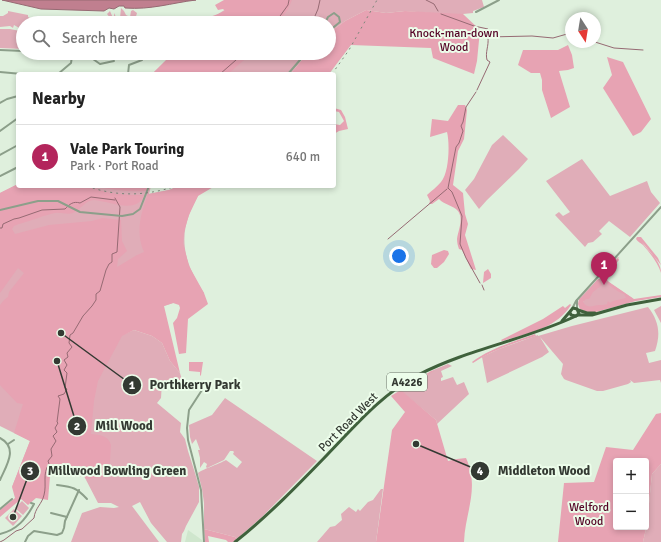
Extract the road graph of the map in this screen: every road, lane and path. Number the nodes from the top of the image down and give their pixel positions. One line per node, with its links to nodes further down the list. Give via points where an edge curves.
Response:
1 (499, 0): 2 (street)
2 (476, 12)
3 (330, 16): 4 (street, via 334,13 339,17 340,22)
4 (336, 25)
5 (0, 50): 6 (street)
6 (16, 51)
7 (71, 60): 15 (street)
8 (94, 60): 11 (street, via 100,64)
9 (142, 60): 12 (street)
10 (300, 60): 17 (street)
11 (114, 61)
12 (136, 62): 13 (street); 16 (street, via 128,66)
13 (137, 66)
14 (0, 72): 18 (street)
15 (60, 72)
16 (128, 72)
17 (290, 72)
18 (16, 73)
19 (16, 96): 20 (street)
20 (0, 103)
21 (16, 119): 22 (street)
22 (0, 131)
23 (16, 147): 24 (street)
24 (0, 155)
25 (16, 168): 26 (street)
26 (0, 176)
27 (148, 188): 29 (street, via 140,209 133,214 119,216 80,212 58,201 38,201)
28 (661, 206): 31 (street)
29 (0, 210)
30 (661, 299): 34 (main road, A4226)
31 (577, 300): 32 (street); 33 (street)
32 (578, 309): 33 (main road, A4226); 34 (main road, A4226); 35 (main road)
33 (571, 310): 35 (main road, via 571,315); 36 (main road, Port Road West / A4226)
34 (595, 313): 35 (main road, A4226)
35 (577, 316): 36 (main road, Port Road West / A4226)
36 (561, 322): 53 (main road, Port Road West / A4226, via 417,375 386,396 288,496)
37 (202, 390): 52 (street, via 189,410 186,428 201,490)
38 (0, 438): 40 (street)
39 (14, 440): 40 (street)
40 (8, 444): 41 (street, via 10,459)
41 (0, 480)
42 (57, 485): 43 (street)
43 (79, 490): 45 (street); 49 (street)
44 (12, 499): 47 (street)
45 (86, 499)
46 (31, 503): 50 (street, via 34,504 27,518 20,525)
47 (0, 509)
48 (52, 513): 49 (street)
49 (67, 517): 51 (street, via 62,533 57,535 34,531)
50 (0, 534)
51 (25, 542)
52 (204, 542)
53 (236, 542)

